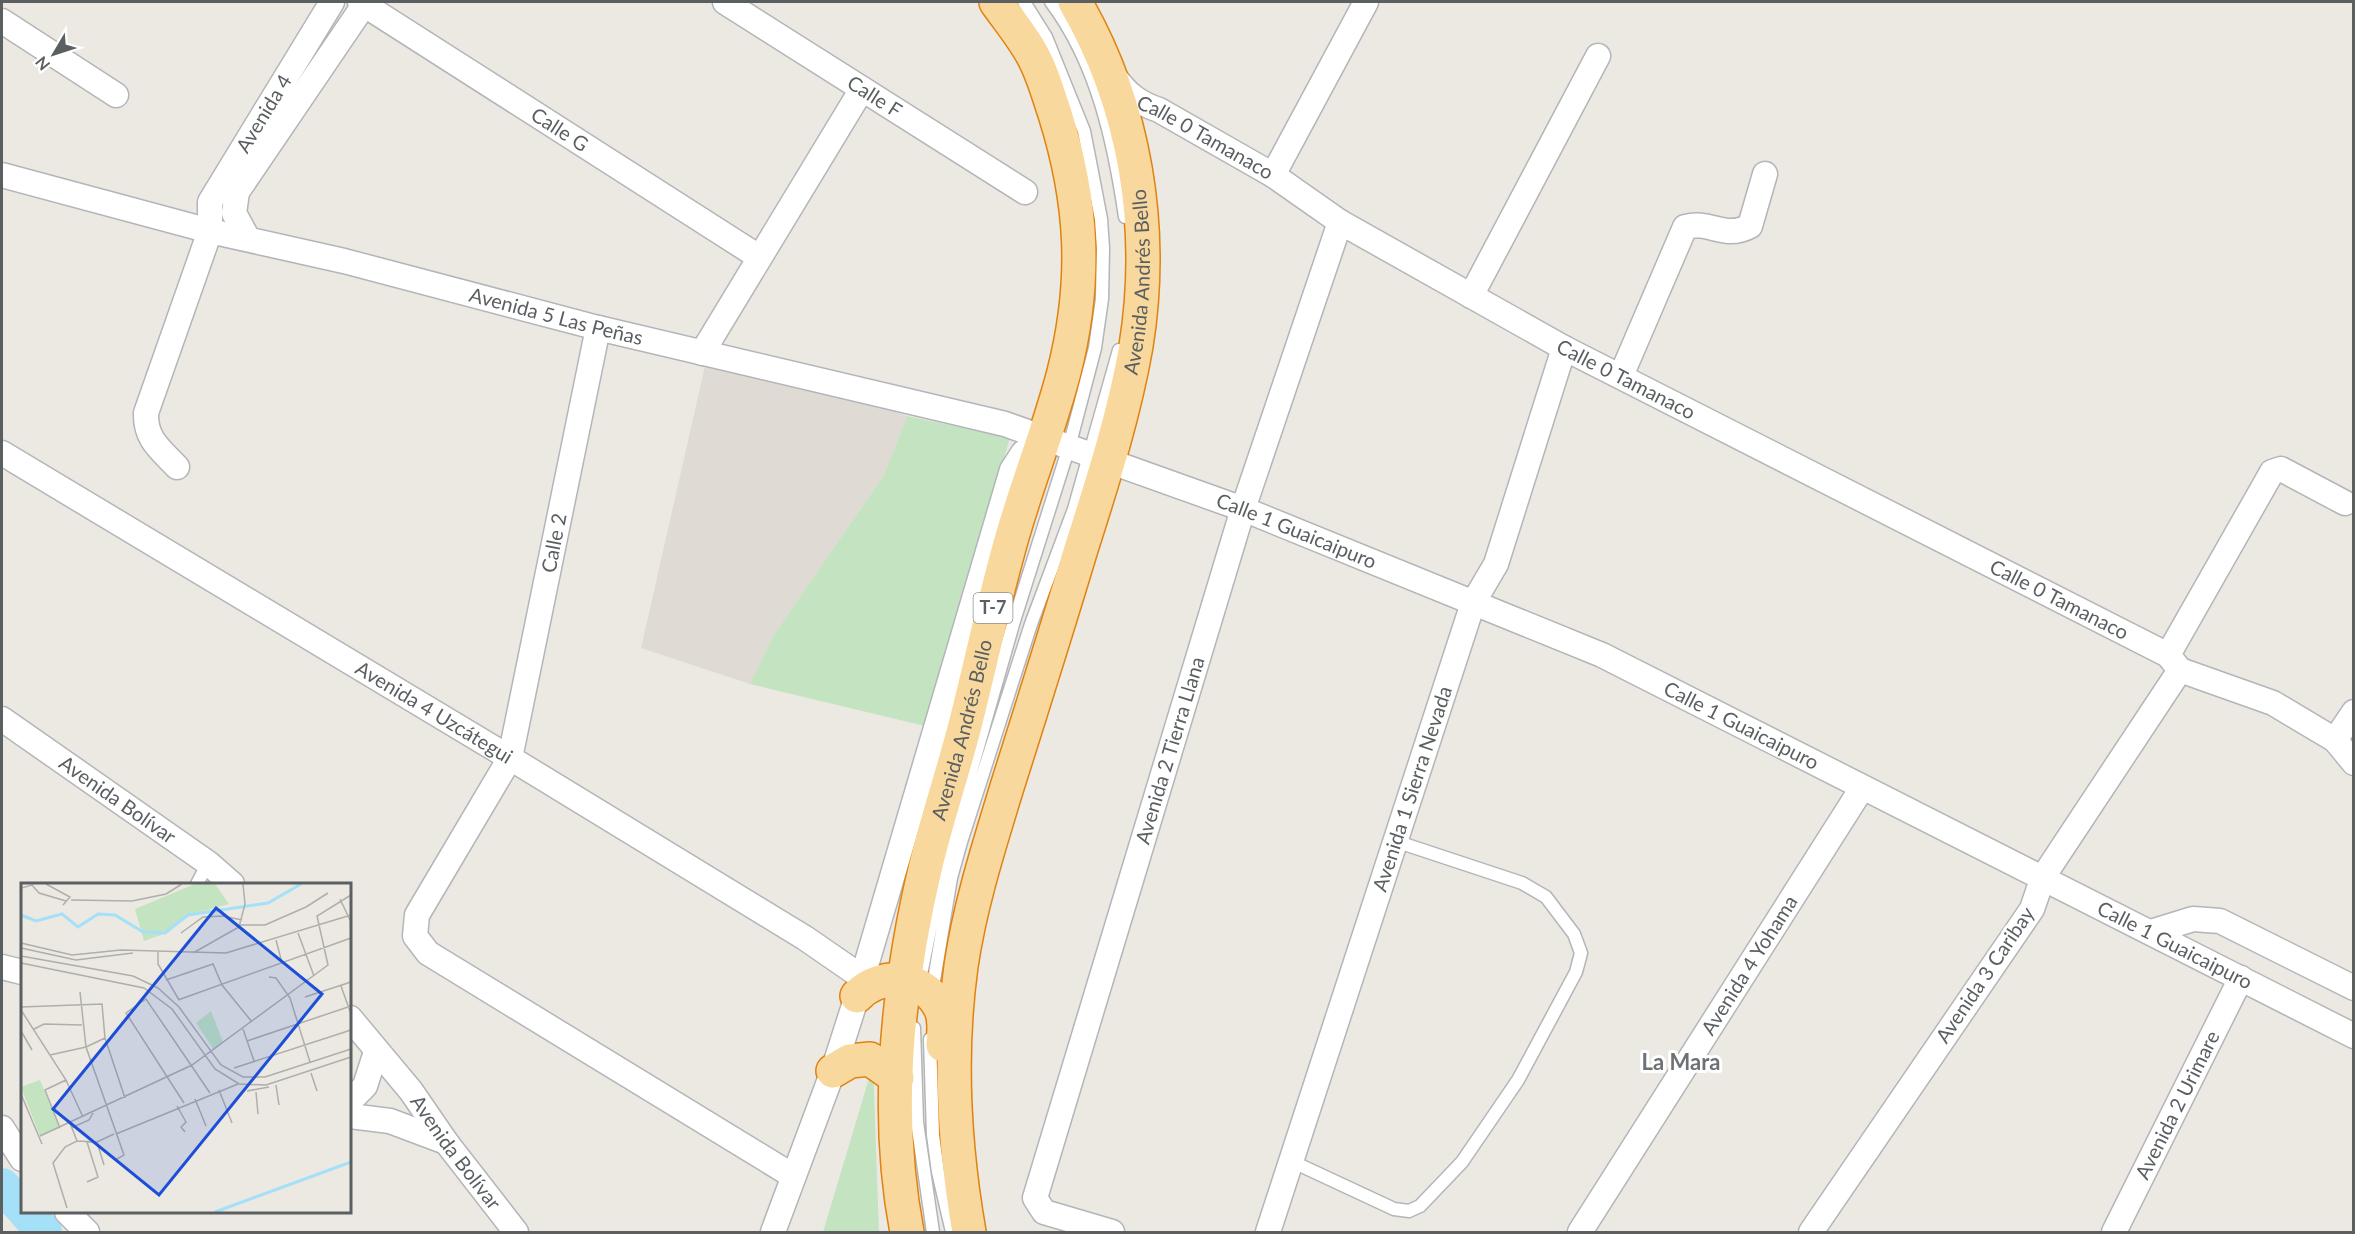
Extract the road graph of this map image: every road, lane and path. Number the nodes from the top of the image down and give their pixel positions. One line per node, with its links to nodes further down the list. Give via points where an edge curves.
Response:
1 (332, 2): 19 (street, Avenida 4, via 210,202)
2 (364, 2): 21 (street, via 237,192 234,213); 22 (street, Calle G)
3 (725, 2): 12 (street, Calle F)
4 (996, 2): 29 (highway, Avenida Andrés Bello / T-7, via 1032,53 1072,172 1080,242 1077,304 1065,369)
5 (1024, 2): 29 (lane, via 1046,37 1076,104 1101,219 1102,299)
6 (1051, 2): 20 (lane, via 1082,57 1102,107 1116,159)
7 (1075, 2): 11 (highway, Avenida Andrés Bello / T-7)
8 (1366, 2): 16 (street)
9 (2, 21): 13 (street)
10 (1598, 57): 23 (street)
11 (1107, 67): 16 (street, Calle 0 Tamanaco, via 1134,99); 29 (highway, Avenida Andrés Bello / T-7, via 1133,156 1140,198 1143,264 1135,348)
12 (862, 89): 17 (street, Calle F); 22 (street)
13 (116, 95)
14 (1765, 174): 28 (street, via 1750,226 1737,233 1696,224 1685,227)
15 (2, 175): 19 (street, Avenida 5 Las Peñas)
16 (1273, 175): 18 (street, Calle 0 Tamanaco)
17 (1025, 192)
18 (1340, 222): 23 (street, Calle 0 Tamanaco); 33 (street, Avenida 2 Tierra Llana)
19 (210, 231): 21 (street, Avenida 5 Las Peñas); 31 (street, Avenida 4, via 146,413 146,428 153,441)
20 (1127, 231)
21 (247, 237): 24 (street, Avenida 5 Las Peñas)
22 (759, 257): 27 (street)
23 (1471, 296): 26 (street, Calle 0 Tamanaco)
24 (598, 328): 27 (street, Avenida 5 Las Peñas); 39 (street, Calle 2)
25 (1122, 334): 29 (lane, via 1113,374)
26 (1564, 348): 28 (street, Calle 0 Tamanaco); 34 (street, Avenida 1 Sierra Nevada, via 1496,564)
27 (702, 354): 29 (street, Avenida 5 Las Peñas, via 993,421)
28 (1621, 376): 35 (street, Calle 0 Tamanaco)
29 (1077, 450): 33 (street, Calle 1 Guaicaipuro); 49 (highway, Avenida Andrés Bello / T-7); 53 (lane, via 1074,509 1031,624 949,888); 53 (highway, Avenida Andrés Bello / T-7, via 1007,552)
30 (4, 459): 39 (street, Avenida 4 Uzcátegui)
31 (177, 466)
32 (2345, 502): 35 (street, Avenida 3 Caribay, via 2281,469 2272,472)
33 (1243, 509): 34 (street, Calle 1 Guaicaipuro); 73 (street, Avenida 2 Tierra Llana, via 1035,1198 1044,1212)
34 (1473, 603): 41 (street, Calle 1 Guaicaipuro, via 1602,655); 42 (street, Avenida 1 Sierra Nevada)
35 (2174, 662): 38 (street, Calle 0 Tamanaco, via 2273,703); 44 (street, Avenida 3 Caribay)
36 (2354, 712): 38 (street)
37 (2, 719): 43 (street, Avenida Bolívar)
38 (2335, 740): 40 (street, Calle 0 Tamanaco)
39 (510, 758): 53 (street, Avenida 4 Uzcátegui); 65 (street, Calle 2, via 417,915 415,936 428,953)
40 (2354, 763)
41 (1862, 788): 44 (street, Calle 1 Guaicaipuro); 75 (street, Avenida 4 Yohama)
42 (1395, 841): 64 (street, Avenida 1 Sierra Nevada); 64 (lane, via 1522,883 1545,897 1574,934 1581,954 1576,972 1518,1080 1462,1162 1420,1206 1408,1211 1394,1209)
43 (208, 863): 45 (lane); 46 (street, Avenida Bolívar)
44 (2043, 877): 47 (street, Calle 1 Guaicaipuro); 76 (street, Avenida 3 Caribay, via 2032,909)
45 (197, 883)
46 (230, 883)
47 (2151, 932): 51 (street, Calle 1 Guaicaipuro); 52 (street, via 2193,919 2220,921)
48 (2, 967): 50 (street)
49 (961, 969): 53 (highway, via 949,983); 67 (highway, Avenida Andrés Bello / T-7, via 956,1117)
50 (21, 972)
51 (2241, 978): 55 (street, Calle 1 Guaicaipuro); 77 (street, Avenida 2 Urimare)
52 (2354, 988)
53 (897, 997): 57 (street); 58 (highway, Avenida Andrés Bello / T-7); 67 (highway, via 943,1015 945,1147); 72 (lane)
54 (351, 1019): 56 (street, Avenida Bolívar)
55 (2354, 1036)
56 (376, 1052): 59 (street, via 365,1086); 62 (street, Avenida Bolívar, via 411,1091)
57 (833, 1071): 58 (highway, via 850,1061 870,1059); 65 (street)
58 (897, 1078): 71 (highway, Avenida Andrés Bello / T-7, via 894,1120)
59 (351, 1100)
60 (351, 1116): 62 (street, via 390,1121)
61 (2, 1128): 63 (street)
62 (446, 1142): 69 (street, Avenida Bolívar)
63 (21, 1157)
64 (1291, 1161): 74 (street, Avenida 1 Sierra Nevada)
65 (793, 1176): 70 (street)
66 (68, 1213): 68 (street)
67 (963, 1228)
68 (87, 1233)
69 (516, 1233)
70 (773, 1233)
71 (907, 1233)
72 (933, 1233)
73 (1112, 1233)
74 (1268, 1233)
75 (1580, 1233)
76 (1811, 1233)
77 (2114, 1233)

